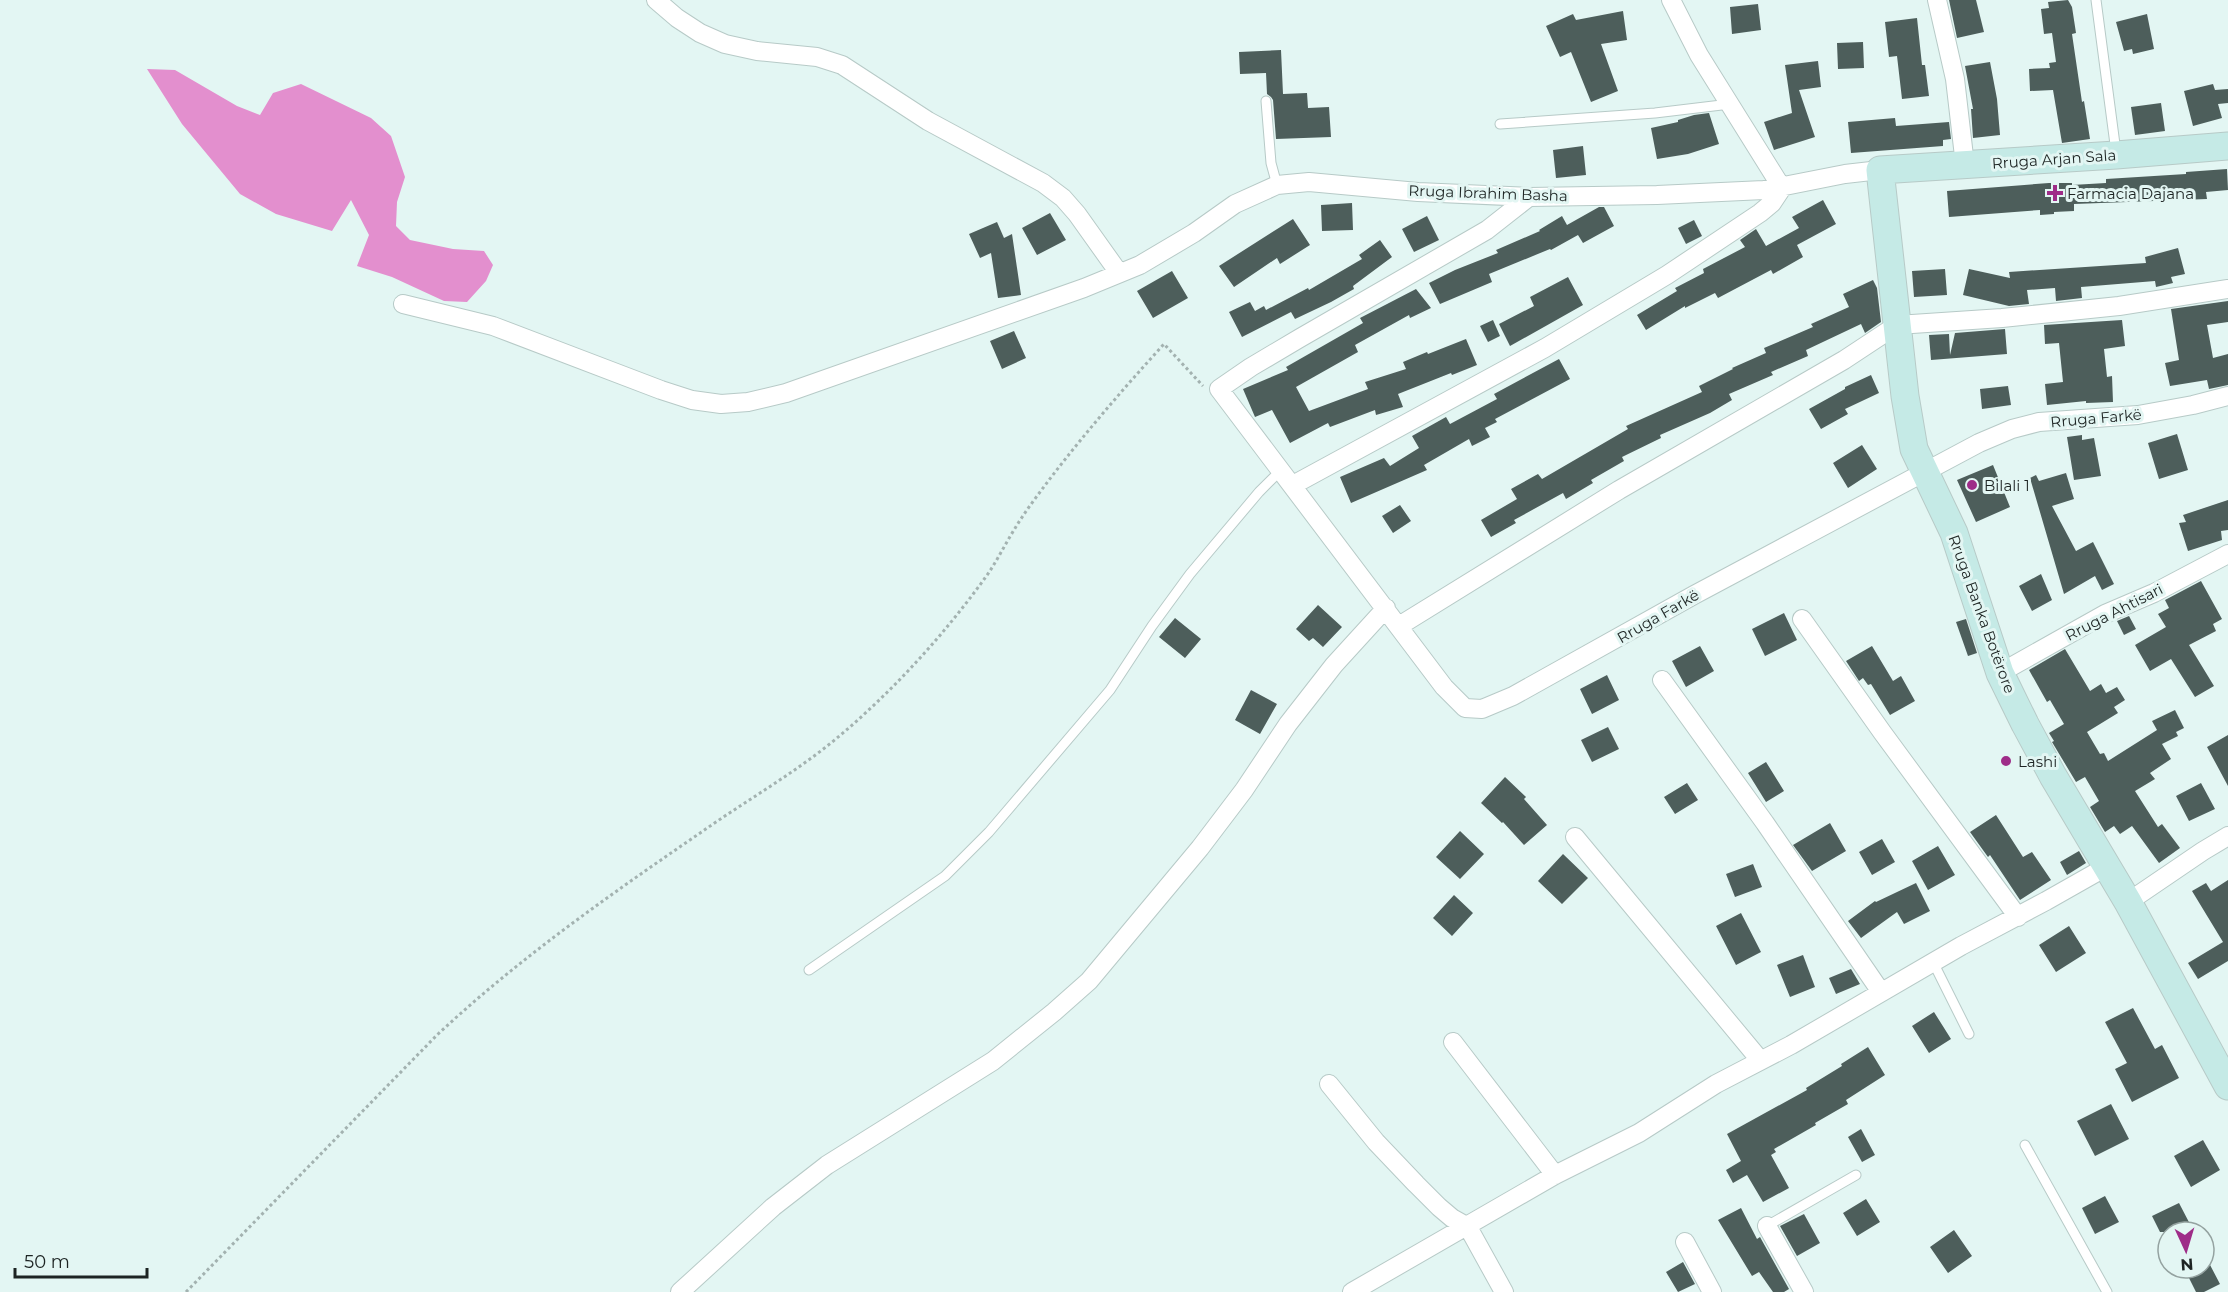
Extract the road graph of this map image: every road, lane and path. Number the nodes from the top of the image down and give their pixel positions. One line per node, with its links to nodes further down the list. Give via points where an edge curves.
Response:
1 (656, 0): 15 (street, via 700,33 725,44 817,57 842,65 928,121 1043,183 1063,198)
2 (1671, 0): 6 (street)
3 (1936, 0): 10 (street, via 1955,79)
4 (2096, 0): 9 (lane)
5 (1266, 101): 12 (lane, via 1271,163)
6 (1730, 104): 7 (lane); 13 (street)
7 (1500, 124)
8 (2228, 146): 9 (street, Rruga Arjan Sala)
9 (2116, 155): 10 (street, Rruga Arjan Sala)
10 (1965, 165): 11 (street, Rruga Arjan Sala)
11 (1880, 170): 13 (street, Rruga Ibrahim Basha); 18 (street, Rruga Banka Botërore)
12 (1277, 185): 14 (street, Rruga Ibrahim Basha, via 1309,182); 15 (street, Rruga Ibrahim Basha, via 1235,204 1162,253)
13 (1782, 188): 14 (street, Rruga Ibrahim Basha); 23 (street, via 1760,213 1667,275 1545,348)
14 (1529, 197): 19 (street, via 1487,230)
15 (1119, 273): 17 (street, Rruga Ibrahim Basha, via 786,393 721,404 662,390 493,326)
16 (2228, 289): 18 (street, via 2120,306)
17 (403, 304)
18 (1897, 325): 22 (street, Rruga Banka Botërore, via 1909,424); 27 (street, via 1845,360 1619,490)
19 (1220, 389): 21 (street, Rruga Farkë); 49 (path, via 1206,390 1164,344 1050,479 987,576 952,621 876,702 836,739 785,777 702,831 480,995)
20 (2228, 396): 22 (street, Rruga Farkë, via 2138,416 2039,422 1979,443)
21 (1281, 470): 23 (street, Rruga Farkë); 36 (lane, via 1190,574 1110,690 989,832 945,876)
22 (1924, 473): 27 (street, Rruga Farkë, via 1694,595 1557,674 1482,709 1465,708 1456,701); 28 (street, Rruga Banka Botërore, via 1954,533)
23 (1293, 485): 25 (street, Rruga Farkë)
24 (2228, 554): 28 (street, Rruga Ahtisari, via 2105,614)
25 (1386, 608): 27 (street, Rruga Farkë); 50 (street, via 1334,665 1200,848 1089,981 993,1060 827,1166 773,1207)
26 (1802, 620): 34 (street)
27 (1399, 626)
28 (2000, 673): 32 (street, Rruga Banka Botërore)
29 (1662, 680): 37 (street)
30 (2228, 836): 33 (street)
31 (1575, 837): 40 (street)
32 (2106, 867): 33 (street, Rruga Banka Botërore); 34 (street)
33 (2128, 902): 42 (street, Rruga Banka Botërore)
34 (2018, 917): 35 (street)
35 (1933, 962): 37 (street); 38 (lane)
36 (809, 970)
37 (1881, 992): 40 (street)
38 (1969, 1034)
39 (1453, 1042): 44 (street)
40 (1760, 1060): 44 (street, via 1639,1133)
41 (1329, 1084): 47 (street, via 1376,1142 1431,1199)
42 (2228, 1086)
43 (2025, 1145): 55 (lane)
44 (1555, 1174): 47 (street)
45 (1856, 1174): 46 (lane)
46 (1767, 1226): 54 (street)
47 (1468, 1227): 51 (street); 52 (street)
48 (1685, 1242): 53 (street)
49 (186, 1292)
50 (680, 1292)
51 (1352, 1292)
52 (1504, 1292)
53 (1712, 1292)
54 (1804, 1292)
55 (2107, 1292)

